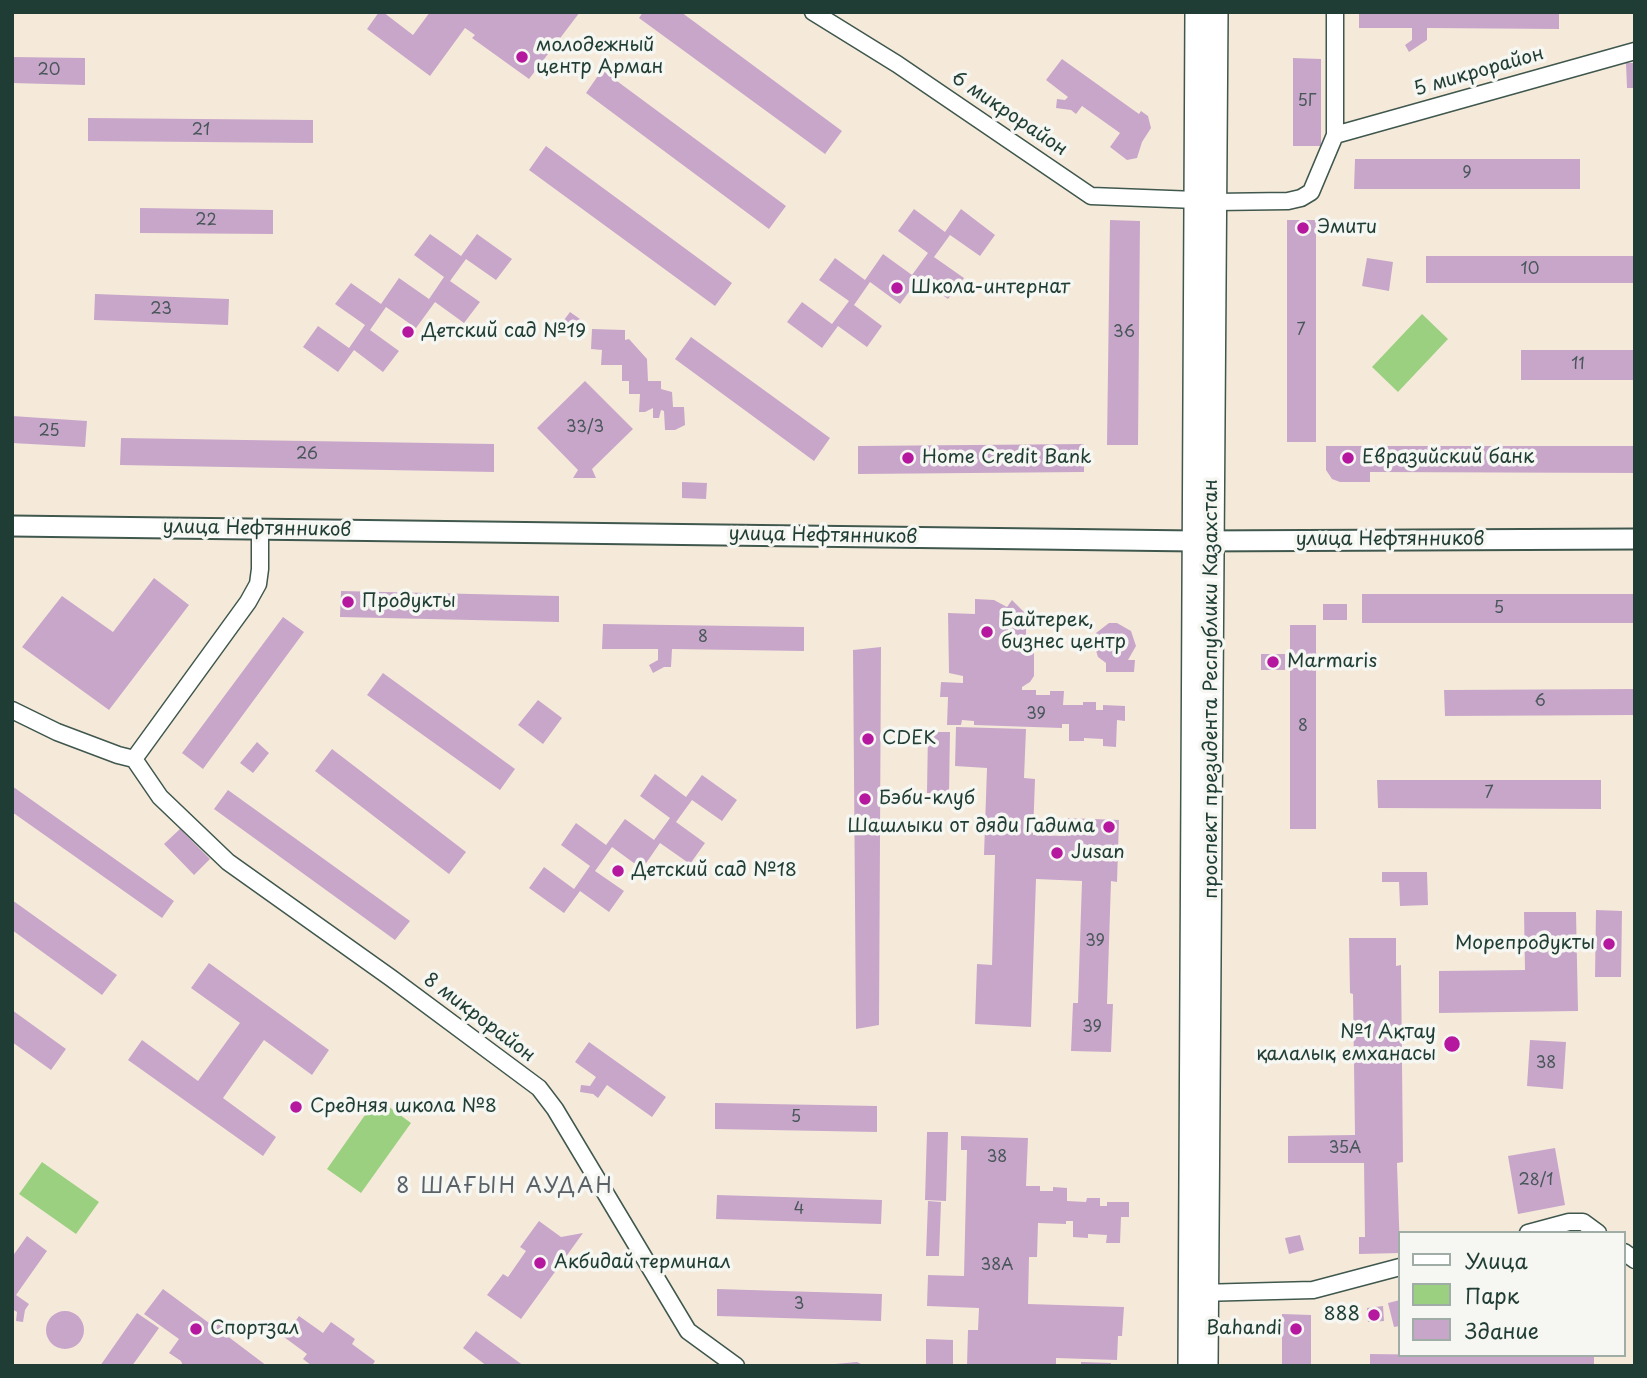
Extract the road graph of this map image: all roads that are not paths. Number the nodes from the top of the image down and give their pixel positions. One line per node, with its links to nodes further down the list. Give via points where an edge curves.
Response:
1 (813, 12): 7 (street, 6 микрорайон, via 1091,196)
2 (1196, 12): 7 (main road, проспект президента Республики Казахстан)
3 (1217, 12): 7 (main road, проспект президента Республики Казахстан)
4 (1335, 12): 6 (street)
5 (1635, 51): 6 (street, 5 микрорайон)
6 (1335, 135): 7 (street, via 1311,192 1301,198)
7 (1206, 201): 11 (main road, проспект президента Республики Казахстан)
8 (12, 526): 9 (street, улица Нефтянников)
9 (260, 529): 11 (street, улица Нефтянников); 13 (street, via 258,584)
10 (1635, 540): 11 (street, улица Нефтянников)
11 (1204, 541): 17 (main road, проспект президента Республики Казахстан)
12 (12, 710): 13 (street, via 57,732)
13 (134, 759): 18 (street, 8 микрорайон, via 160,797 228,862 539,1088 688,1331)
14 (1535, 1231): 15 (street, via 1583,1222)
15 (1595, 1231)
16 (1398, 1268): 17 (street, via 1313,1290)
17 (1199, 1293): 19 (main road, проспект президента Республики Казахстан); 20 (main road, проспект президента Республики Казахстан)
18 (736, 1366)
19 (1189, 1366)
20 (1208, 1366)

